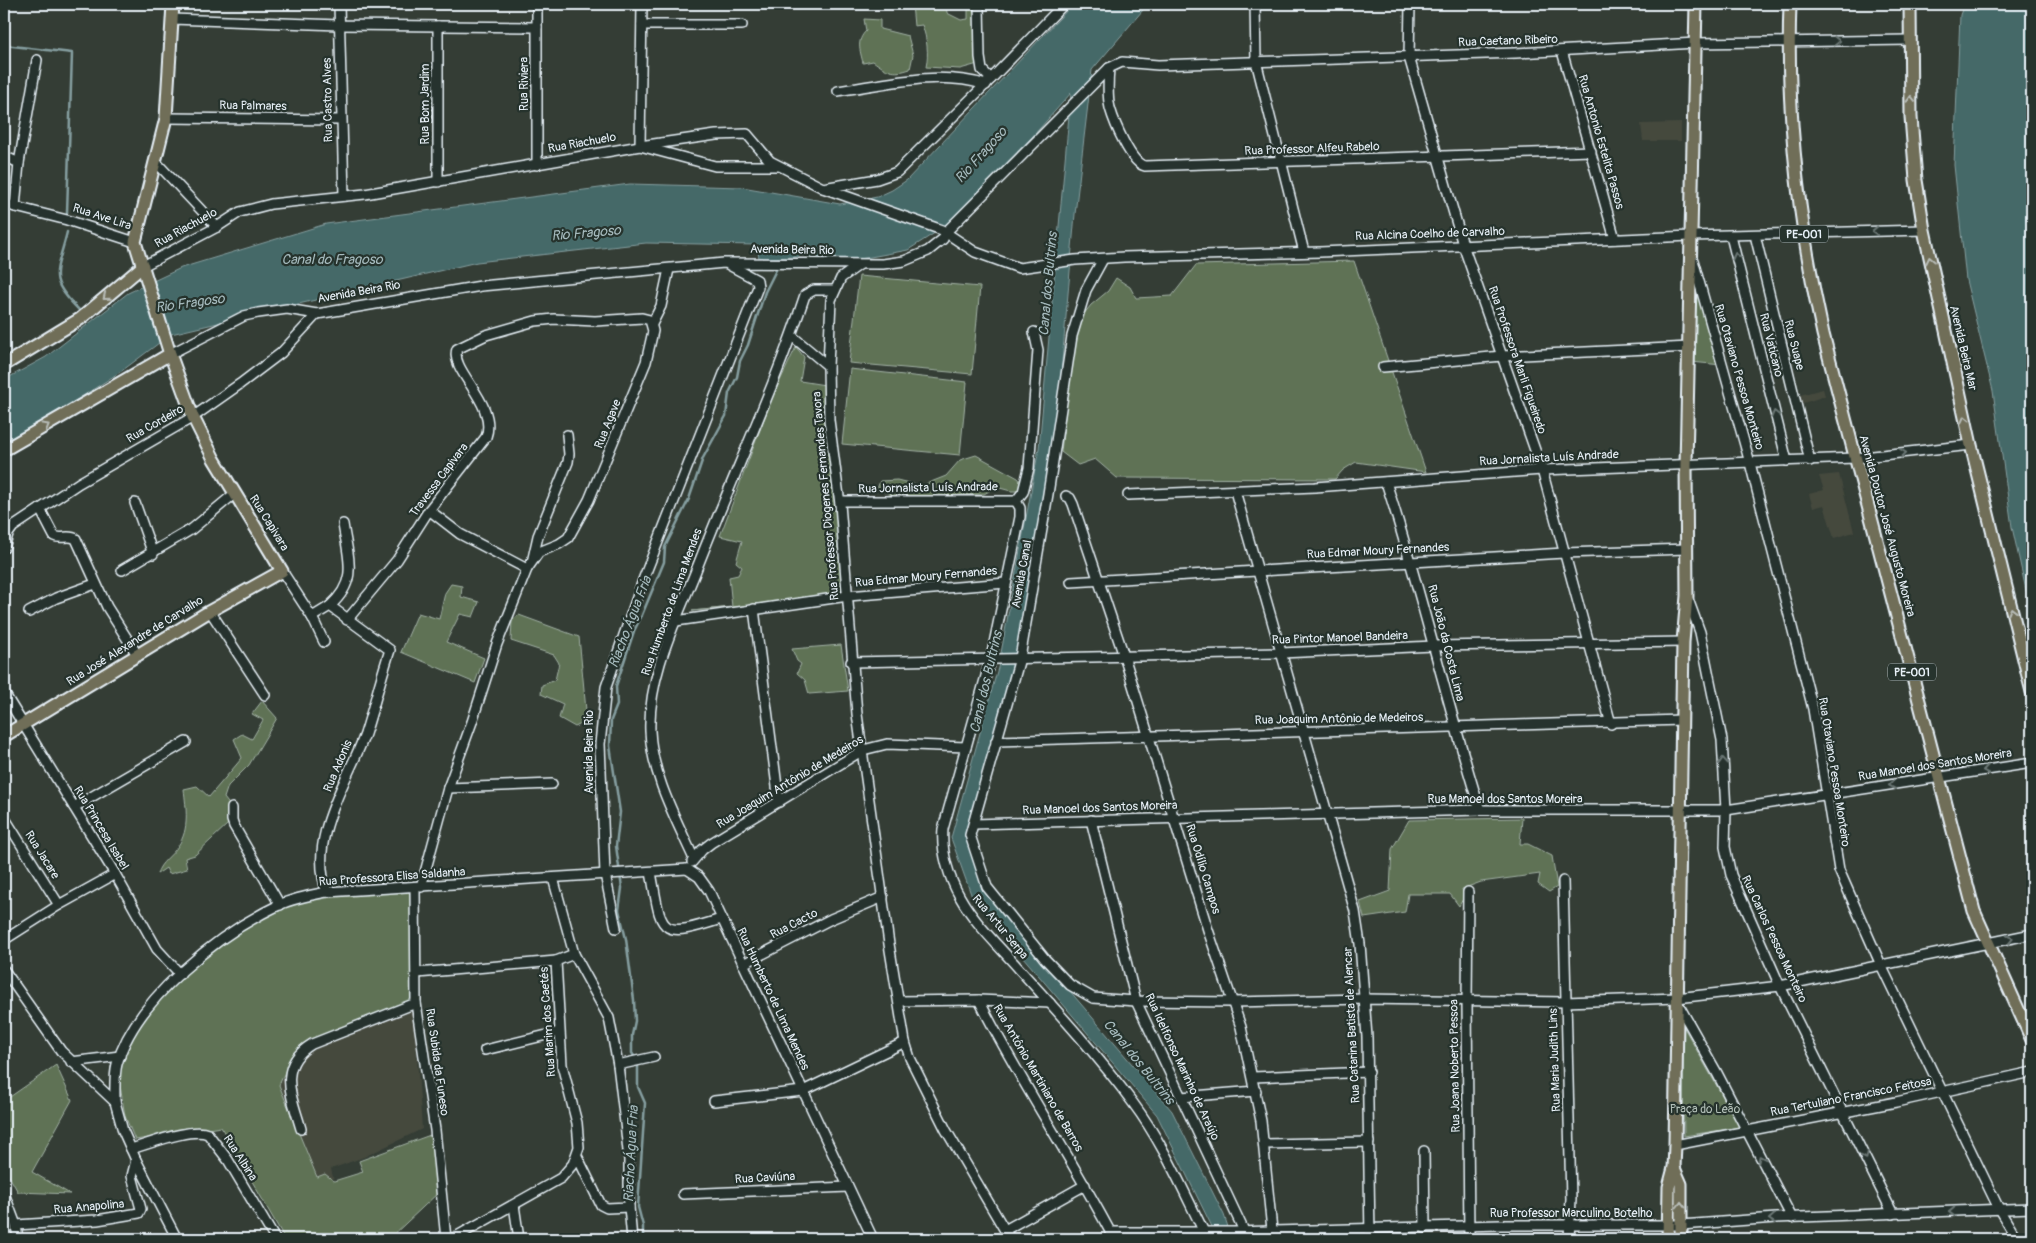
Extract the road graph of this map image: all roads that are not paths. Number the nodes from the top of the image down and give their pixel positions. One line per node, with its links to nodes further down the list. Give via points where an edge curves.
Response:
1 (173, 4): 12 (main road)
2 (339, 4): 13 (street, Rua Castro Alves)
3 (537, 4): 17 (street, Rua Riviera)
4 (642, 4): 14 (street)
5 (979, 4): 26 (street, via 980,57 982,70)
6 (1064, 4): 26 (street)
7 (1255, 4): 24 (street)
8 (1410, 4): 22 (street, Rua Professora Marli Figueiredo)
9 (1696, 4): 20 (main road)
10 (1790, 4): 19 (main road, Avenida Doutor José Augusto Moreira / PE-001)
11 (1910, 4): 18 (main road, Avenida Beira Mar)
12 (172, 19): 13 (street); 28 (main road)
13 (339, 25): 16 (street); 29 (street, Rua Castro Alves)
14 (642, 25): 15 (street); 30 (street)
15 (742, 25)
16 (438, 26): 17 (street); 39 (street, Rua Bom Jardim)
17 (537, 27): 37 (street, Rua Riviera)
18 (1910, 40): 19 (street, Rua Caetano Ribeiro, one-way to 18); 45 (main road, Avenida Beira Mar, one-way to 18, via 1916,180)
19 (1788, 42): 20 (street, Rua Caetano Ribeiro); 47 (main road, Avenida Doutor José Augusto Moreira / PE-001, via 1791,120)
20 (1696, 44): 21 (street, Rua Caetano Ribeiro); 49 (main road)
21 (1562, 51): 22 (street, Rua Caetano Ribeiro); 31 (street, Rua Antonio Estelita Passos)
22 (1410, 57): 24 (street, Rua Caetano Ribeiro); 33 (street, Rua Professora Marli Figueiredo)
23 (37, 60): 35 (street)
24 (1256, 61): 25 (street, Rua Caetano Ribeiro, via 1158,65 1122,62); 36 (street)
25 (1109, 68): 36 (street, Rua Professor Alfeu Rabelo, via 1110,108 1132,157 1140,166); 46 (street)
26 (989, 82): 27 (street, via 939,78); 40 (street, via 897,172 877,179)
27 (838, 91)
28 (166, 118): 29 (street, Rua Palmares); 34 (main road)
29 (340, 120): 41 (street, Rua Castro Alves)
30 (640, 146): 37 (street, Rua Riachuelo); 38 (street, via 715,166); 38 (street, Rua Riachuelo, via 744,133)
31 (1591, 150): 33 (street, Rua Professor Alfeu Rabelo); 51 (street, Rua Antonio Estelita Passos)
32 (4, 156): 35 (street)
33 (1437, 157): 36 (street, Rua Professor Alfeu Rabelo); 53 (street, Rua Professora Marli Figueiredo)
34 (156, 162): 44 (street); 52 (main road)
35 (19, 163): 43 (street)
36 (1282, 163): 54 (street)
37 (536, 164): 39 (street, Rua Riachuelo)
38 (778, 166): 40 (street, Rua Riachuelo)
39 (438, 182): 41 (street, Rua Riachuelo)
40 (823, 188): 46 (street, Rua Alcina Coelho de Carvalho)
41 (344, 196): 44 (street, Rua Riachuelo, via 271,204 240,212)
42 (4, 204): 43 (street, Rua Ave Lira)
43 (15, 207): 52 (street, Rua Ave Lira)
44 (217, 227): 59 (street, Rua Riachuelo)
45 (1924, 230): 47 (street, Rua Alcina Coelho de Carvalho, one-way to 47); 74 (main road, Avenida Beira Mar, one-way to 45)
46 (944, 231): 56 (street, Rua Alcina Coelho de Carvalho, via 975,252 1019,268 1075,260); 58 (street, via 933,248 918,256 883,264)
47 (1805, 234): 48 (street, Rua Alcina Coelho de Carvalho); 76 (main road, Avenida Doutor José Augusto Moreira / PE-001, via 1812,285)
48 (1755, 235): 50 (street, Rua Alcina Coelho de Carvalho); 77 (street, Rua Suape)
49 (1691, 236): 50 (street, Rua Alcina Coelho de Carvalho); 51 (street, Rua Alcina Coelho de Carvalho); 55 (main road)
50 (1730, 236): 78 (street, Rua Vaticano, one-way to 50)
51 (1615, 239): 53 (street, Rua Alcina Coelho de Carvalho)
52 (135, 242): 59 (main road, Rua Ave Lira)
53 (1463, 245): 54 (street, Rua Alcina Coelho de Carvalho); 68 (street, Rua Professora Marli Figueiredo)
54 (1304, 252): 56 (street, Rua Alcina Coelho de Carvalho)
55 (1691, 255): 66 (main road); 79 (street, Rua Otaviano Pessoa Monteiro)
56 (1103, 260): 123 (street, Avenida Canal, via 1081,303 1067,356 1051,476)
57 (724, 263): 58 (street, Avenida Beira Rio); 60 (street, Avenida Beira Rio); 159 (street, Avenida Beira Rio, via 751,275 759,284 646,573 606,688 600,744)
58 (860, 265): 61 (street, via 841,278)
59 (144, 269): 67 (main road, Rua Ave Lira); 69 (main road, one-way to 69, via 80,318)
60 (668, 269): 62 (street, Avenida Beira Rio, via 481,286); 63 (street, Rua Agave, via 661,306)
61 (834, 290): 65 (street, Rua Humberto de Lima Mendes, via 806,293); 70 (street, Rua Professor Diogenes Fernandes Tavora, via 829,320)
62 (317, 314): 67 (street, Avenida Beira Rio, via 287,309 244,316); 72 (street, Rua Cordeiro, via 281,353)
63 (652, 324): 91 (street, Travessa Capivara, via 642,318 535,321 462,345 456,354 483,406 488,420 487,433 474,455); 98 (street, Rua Agave, via 651,343 639,380 589,500 565,541 541,550)
64 (1034, 332): 88 (street, via 1038,350 1029,468 1023,492)
65 (792, 336): 70 (street); 114 (street, Rua Humberto de Lima Mendes)
66 (1690, 347): 68 (street); 80 (main road)
67 (168, 349): 72 (main road, Rua Capivara); 75 (main road, Avenida Beira Rio, one-way to 67)
68 (1502, 356): 71 (street); 81 (street, Rua Professora Marli Figueiredo)
69 (4, 365)
70 (828, 366): 87 (street, Rua Professor Diogenes Fernandes Tavora, via 829,420)
71 (1383, 368)
72 (193, 417): 84 (main road, Rua Capivara); 90 (street, Rua Cordeiro)
73 (567, 435): 98 (street, via 568,462 538,536)
74 (1971, 445): 76 (street, Rua Jornalista Luís Andrade, one-way to 74); 125 (main road, Avenida Beira Mar, one-way to 74)
75 (4, 450)
76 (1855, 458): 77 (street, Rua Jornalista Luís Andrade); 140 (main road, Avenida Doutor José Augusto Moreira / PE-001)
77 (1810, 460): 78 (street, Rua Jornalista Luís Andrade)
78 (1787, 461): 79 (street, Rua Jornalista Luís Andrade)
79 (1750, 463): 80 (street, Rua Jornalista Luís Andrade); 143 (street, Rua Otaviano Pessoa Monteiro, via 1813,709)
80 (1686, 464): 81 (street, Rua Jornalista Luís Andrade); 94 (main road)
81 (1542, 470): 82 (street, Rua Jornalista Luís Andrade); 96 (street, Rua Professora Marli Figueiredo)
82 (1386, 482): 83 (street, Rua Jornalista Luís Andrade); 97 (street, Rua João da Costa Lima)
83 (1235, 492): 85 (street, Rua Jornalista Luís Andrade); 100 (street, Rua Catarina Batista de Alencar)
84 (234, 494): 95 (street, via 192,529); 101 (main road, Rua Capivara)
85 (1128, 494)
86 (1066, 496): 102 (street, Rua Odílio Campos, via 1073,504)
87 (840, 501): 88 (street, Rua Jornalista Luís Andrade); 106 (street, Rua Professor Diogenes Fernandes Tavora)
88 (1016, 501): 104 (street, Rua Artur Serpa, via 1020,517)
89 (135, 503): 95 (street)
90 (40, 509): 93 (street, Rua Cordeiro, via 10,531); 105 (street, via 54,536 76,539)
91 (429, 510): 98 (street, via 460,534); 113 (street, Travessa Capivara, via 397,560)
92 (343, 524): 108 (street, via 350,576 345,589)
93 (4, 548)
94 (1687, 549): 96 (street, Rua Edmar Moury Fernandes); 107 (main road)
95 (153, 554): 99 (street)
96 (1564, 554): 97 (street, Rua Edmar Moury Fernandes); 116 (street, Rua Professora Marli Figueiredo)
97 (1412, 562): 100 (street, Rua Edmar Moury Fernandes); 118 (street, Rua João da Costa Lima)
98 (530, 565): 142 (street, via 497,644)
99 (122, 570)
100 (1256, 570): 102 (street, Rua Edmar Moury Fernandes); 119 (street, Rua Catarina Batista de Alencar)
101 (282, 571): 110 (main road, Rua José Alexandre de Carvalho); 112 (street, Rua Capivara)
102 (1098, 580): 103 (street, Rua Edmar Moury Fernandes); 121 (street, Rua Odílio Campos)
103 (1071, 582)
104 (1006, 583): 106 (street, Rua Edmar Moury Fernandes); 122 (street, Rua Artur Serpa)
105 (95, 584): 111 (street); 120 (street)
106 (848, 596): 109 (street, Rua Edmar Moury Fernandes); 124 (street, Rua Professor Diogenes Fernandes Tavora)
107 (1687, 596): 117 (main road); 149 (street, Rua Carlos Pessoa Monteiro, one-way to 107, via 1716,710 1700,632)
108 (330, 606): 112 (street); 113 (street)
109 (754, 609): 114 (street, Rua Edmar Moury Fernandes); 144 (street)
110 (210, 611): 120 (main road, Rua José Alexandre de Carvalho); 127 (street)
111 (29, 612)
112 (312, 617): 115 (street, Rua Capivara)
113 (348, 620): 163 (street, Rua Adonis, via 390,650 368,724 332,811 321,850 320,875)
114 (676, 621): 155 (street, Rua Humberto de Lima Mendes, via 652,696 651,744 672,811)
115 (324, 642)
116 (1590, 642): 117 (street, Rua Pintor Manoel Bandeira); 118 (street, Rua Pintor Manoel Bandeira); 129 (street, Rua Professora Marli Figueiredo)
117 (1683, 642): 128 (main road)
118 (1434, 646): 119 (street, Rua Pintor Manoel Bandeira); 131 (street, Rua João da Costa Lima)
119 (1281, 653): 121 (street, Rua Pintor Manoel Bandeira); 132 (street, Rua Catarina Batista de Alencar)
120 (138, 656): 130 (main road, Rua José Alexandre de Carvalho)
121 (1124, 656): 123 (street, Rua Pintor Manoel Bandeira); 134 (street, Rua Odílio Campos)
122 (995, 658): 123 (street, Rua Pintor Manoel Bandeira); 124 (street, Rua Pintor Manoel Bandeira); 137 (street, Rua Artur Serpa)
123 (1019, 658): 135 (street, Avenida Canal)
124 (852, 662): 138 (street, Rua Professor Diogenes Fernandes Tavora)
125 (2032, 692)
126 (4, 693): 130 (street, Rua Princesa Isabel)
127 (265, 694)
128 (1682, 720): 129 (street, Rua Joaquim Antônio de Medeiros); 147 (main road)
129 (1611, 724): 131 (street, Rua Joaquim Antônio de Medeiros)
130 (24, 725): 133 (main road, Rua José Alexandre de Carvalho); 145 (street, Rua Princesa Isabel)
131 (1455, 729): 132 (street, Rua Joaquim Antônio de Medeiros); 148 (street, Rua João da Costa Lima)
132 (1304, 732): 134 (street, Rua Joaquim Antônio de Medeiros); 150 (street, Rua Catarina Batista de Alencar)
133 (4, 736)
134 (1150, 737): 135 (street, Rua Joaquim Antônio de Medeiros); 152 (street, Rua Odílio Campos)
135 (996, 741): 154 (street, Avenida Canal)
136 (186, 742): 145 (street)
137 (966, 747): 138 (street, Rua Joaquim Antônio de Medeiros, via 887,744); 190 (street, Rua Artur Serpa, via 943,828 944,852 952,879 975,919)
138 (863, 750): 144 (street, Rua Joaquim Antônio de Medeiros); 165 (street, Rua Professor Diogenes Fernandes Tavora)
139 (2032, 763): 140 (street, Rua Manoel dos Santos Moreira, one-way to 140)
140 (1940, 777): 143 (street, Rua Manoel dos Santos Moreira, one-way to 143); 172 (main road, Avenida Doutor José Augusto Moreira / PE-001, via 1968,887)
141 (552, 784): 142 (street)
142 (448, 788): 162 (street)
143 (1827, 795): 149 (street, Rua Manoel dos Santos Moreira); 176 (street, Rua Otaviano Pessoa Monteiro, via 1839,870)
144 (779, 802): 155 (street, Rua Joaquim Antônio de Medeiros, via 706,846)
145 (74, 807): 158 (street, Rua Princesa Isabel)
146 (232, 808): 167 (street, via 234,826)
147 (1681, 809): 148 (street, Rua Manoel dos Santos Moreira, via 1587,812); 149 (street, Rua Manoel dos Santos Moreira); 183 (main road)
148 (1480, 810): 150 (street, Rua Manoel dos Santos Moreira)
149 (1726, 810): 180 (street, Rua Carlos Pessoa Monteiro, via 1728,866)
150 (1328, 814): 152 (street, Rua Manoel dos Santos Moreira); 181 (street, Rua Catarina Batista de Alencar, via 1355,911)
151 (4, 817): 166 (street, Rua Jacare)
152 (1174, 819): 153 (street, Rua Manoel dos Santos Moreira); 187 (street, Rua Odílio Campos)
153 (1091, 820): 154 (street, Rua Manoel dos Santos Moreira); 185 (street, Rua Idelfonso Marinho de Araújo)
154 (974, 824): 185 (street, Avenida Canal, via 971,840 986,886 1045,959 1070,985 1093,998)
155 (694, 859): 156 (street)
156 (687, 869): 157 (street, Rua Professora Elisa Saldanha); 168 (street, Rua Humberto de Lima Mendes, via 709,891)
157 (651, 872): 159 (street, Rua Professora Elisa Saldanha); 168 (street, via 660,920 666,927 683,929)
158 (115, 874): 166 (street); 179 (street, Rua Princesa Isabel, via 157,949)
159 (606, 874): 160 (street, Rua Professora Elisa Saldanha); 169 (street, Avenida Beira Rio)
160 (553, 878): 162 (street, Rua Professora Elisa Saldanha); 173 (street)
161 (1563, 881): 188 (street, Rua Maria Judith Lins)
162 (418, 887): 163 (street, Rua Professora Elisa Saldanha); 178 (street, Rua Subida da Funeso)
163 (326, 892): 167 (street, Rua Professora Elisa Saldanha)
164 (1468, 892): 186 (street, Rua Joana Noberto Pessoa)
165 (883, 897): 175 (street, Rua Cacto, via 831,919); 184 (street, Rua Professor Diogenes Fernandes Tavora)
166 (59, 905): 171 (street)
167 (280, 905): 179 (street, Rua Professora Elisa Saldanha, via 232,932)
168 (721, 919): 175 (street, Rua Humberto de Lima Mendes)
169 (616, 928)
170 (2032, 934): 172 (street, one-way to 170)
171 (4, 940)
172 (1988, 944): 176 (street); 192 (main road, Avenida Doutor José Augusto Moreira / PE-001)
173 (574, 954): 174 (street, Rua Marim dos Caetés); 198 (street, via 609,1018)
174 (556, 961): 178 (street); 191 (street, Rua Marim dos Caetés)
175 (743, 964): 202 (street, Rua Humberto de Lima Mendes)
176 (1881, 965): 180 (street); 203 (street, Rua Otaviano Pessoa Monteiro)
177 (4, 970): 197 (street)
178 (417, 973): 189 (street, Rua Subida da Funeso)
179 (180, 974): 195 (street, Rua Professora Elisa Saldanha, via 140,1016)
180 (1780, 986): 183 (street); 208 (street, Rua Carlos Pessoa Monteiro)
181 (1364, 999): 186 (street); 187 (street); 199 (street, Rua Catarina Batista de Alencar)
182 (979, 1000): 184 (street, Rua Antônio Martiniano de Barros); 190 (street); 219 (street, Rua Antônio Martiniano de Barros)
183 (1676, 1000): 188 (street); 210 (street); 213 (main road)
184 (898, 1001): 193 (street, Rua Professor Diogenes Fernandes Tavora)
185 (1136, 1001): 187 (street); 205 (street, Rua Idelfonso Marinho de Araújo)
186 (1467, 1001): 188 (street); 232 (street, Rua Joana Noberto Pessoa)
187 (1233, 1002): 201 (street, Rua Odílio Campos)
188 (1565, 1002): 230 (street, Rua Maria Judith Lins)
189 (416, 1003): 209 (street, via 312,1044 300,1052 291,1067 289,1080); 246 (street, Rua Subida da Funeso, via 435,1130)
190 (1050, 1003): 239 (street, Rua Artur Serpa, via 1132,1101 1152,1130)
191 (559, 1032): 194 (street); 216 (street, Rua Marim dos Caetés, via 562,1065 577,1123)
192 (2032, 1040)
193 (905, 1042): 202 (street); 236 (street, Rua Professor Diogenes Fernandes Tavora, via 928,1096)
194 (485, 1050)
195 (120, 1056): 197 (street); 207 (street, Rua Professora Elisa Saldanha, via 116,1066)
196 (654, 1057): 198 (street)
197 (71, 1062): 207 (street)
198 (618, 1065): 224 (street, via 629,1160)
199 (1369, 1072): 201 (street); 211 (street, Rua Catarina Batista de Alencar)
200 (2032, 1072): 203 (street, Rua Tertuliano Francisco Feitosa)
201 (1254, 1077): 204 (street, Rua Odílio Campos)
202 (803, 1091): 206 (street); 220 (street, Rua Humberto de Lima Mendes)
203 (1944, 1091): 208 (street, Rua Tertuliano Francisco Feitosa); 226 (street, Rua Otaviano Pessoa Monteiro)
204 (1256, 1092): 205 (street); 212 (street, Rua Odílio Campos)
205 (1181, 1097): 238 (street, Rua Idelfonso Marinho de Araújo)
206 (714, 1101)
207 (115, 1102): 214 (street, Rua Professora Elisa Saldanha, via 122,1131)
208 (1844, 1112): 210 (street, Rua Tertuliano Francisco Feitosa); 227 (street, Rua Carlos Pessoa Monteiro, one-way to 227)
209 (301, 1129)
210 (1746, 1130): 213 (street, Rua Tertuliano Francisco Feitosa); 228 (street, one-way to 210)
211 (1369, 1142): 212 (street); 235 (street, Rua Catarina Batista de Alencar)
212 (1264, 1144): 237 (street, Rua Odílio Campos)
213 (1675, 1145): 218 (main road)
214 (131, 1149): 217 (street, Rua Professora Elisa Saldanha); 242 (street, Rua Albina, via 185,1134 208,1134 228,1160)
215 (1424, 1151): 234 (street)
216 (577, 1156): 223 (street, via 561,1178); 224 (street, via 601,1205 607,1208)
217 (136, 1160): 229 (street, Rua Anapolina, via 132,1176 141,1209 139,1213 97,1220); 245 (street, Rua Professora Elisa Saldanha)
218 (1674, 1168): 231 (main road, one-way to 218, via 1681,1184); 233 (main road, via 1669,1187)
219 (1085, 1185): 236 (street); 240 (street, Rua Antônio Martiniano de Barros)
220 (848, 1186): 222 (street, Rua Caviúna); 243 (street, Rua Humberto de Lima Mendes)
221 (4, 1193): 229 (street)
222 (683, 1194)
223 (514, 1205): 247 (street); 248 (street)
224 (630, 1207): 249 (street)
225 (2032, 1208): 226 (street, Rua Professor Marculino Botelho)
226 (2000, 1211): 227 (street, Rua Professor Marculino Botelho, one-way to 227); 256 (street, Rua Otaviano Pessoa Monteiro)
227 (1893, 1214): 228 (street, Rua Professor Marculino Botelho)
228 (1792, 1218): 231 (street, Rua Professor Marculino Botelho, one-way to 231)
229 (16, 1225): 244 (street)
230 (1570, 1225): 232 (street, Rua Professor Marculino Botelho); 233 (street, Rua Professor Marculino Botelho); 253 (street, Rua Maria Judith Lins)
231 (1681, 1225): 233 (street, Rua Professor Marculino Botelho); 255 (main road)
232 (1469, 1226): 234 (street, Rua Professor Marculino Botelho); 252 (street, Rua Joana Noberto Pessoa)
233 (1668, 1226): 254 (main road)
234 (1425, 1228): 235 (street, Rua Professor Marculino Botelho)
235 (1370, 1229): 237 (street, Rua Professor Marculino Botelho); 251 (street, Rua Catarina Batista de Alencar)
236 (1005, 1230): 250 (street, Rua Professor Diogenes Fernandes Tavora)
237 (1272, 1230): 238 (street, Rua Professor Marculino Botelho)
238 (1240, 1231): 239 (street, Rua Professor Marculino Botelho)
239 (1207, 1232): 241 (street, Rua Professor Marculino Botelho)
240 (1112, 1235): 241 (street, Rua Professor Marculino Botelho)
241 (1185, 1236)
242 (273, 1238)
243 (870, 1238)
244 (18, 1239)
245 (178, 1239)
246 (446, 1239)
247 (452, 1239)
248 (519, 1239)
249 (632, 1239)
250 (1010, 1239)
251 (1370, 1239)
252 (1469, 1239)
253 (1570, 1239)
254 (1668, 1239)
255 (1681, 1239)
256 (2017, 1239)

